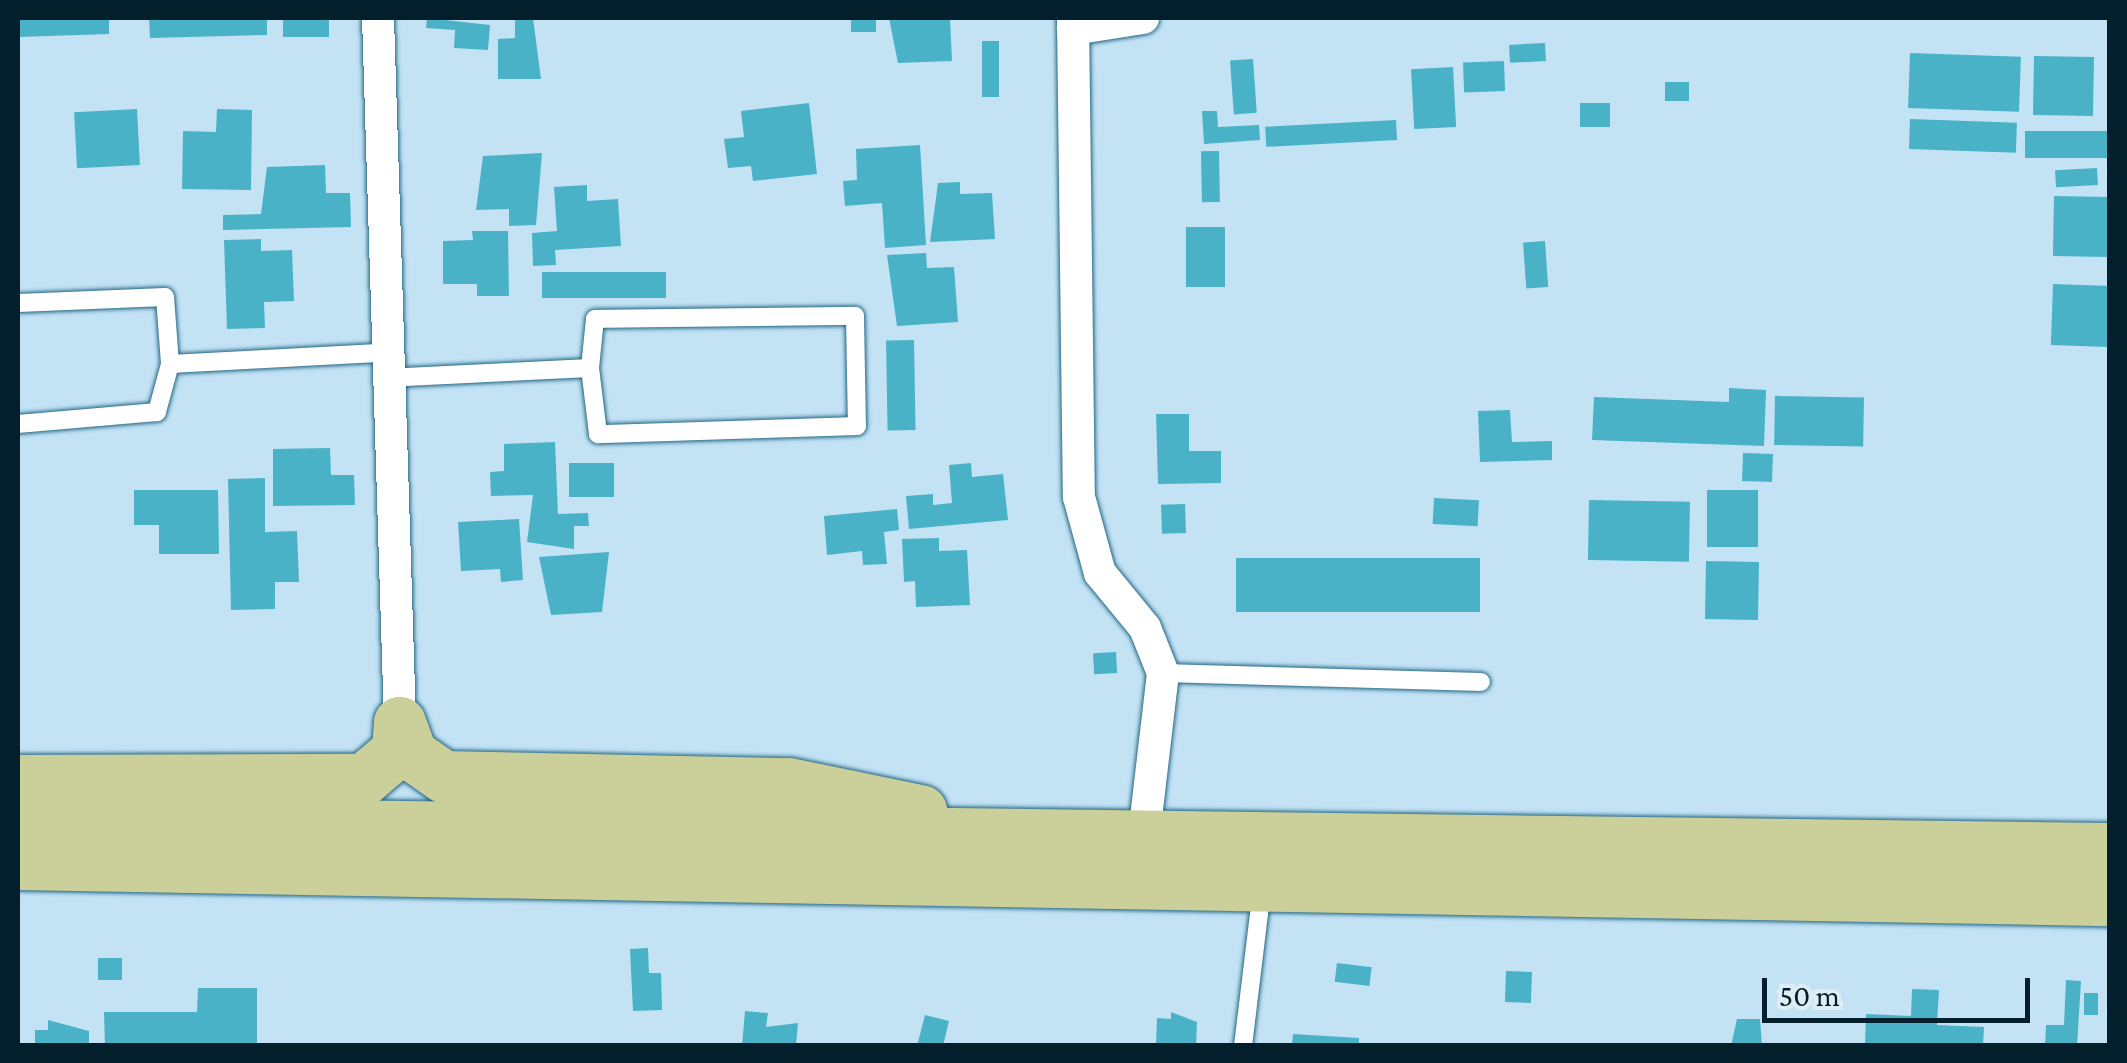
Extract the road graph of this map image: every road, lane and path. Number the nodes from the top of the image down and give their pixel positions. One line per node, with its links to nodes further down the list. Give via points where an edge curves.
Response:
1 (378, 18): 6 (street)
2 (1143, 18): 3 (street)
3 (1073, 23): 9 (street, via 1079,497 1100,573 1145,628)
4 (18, 303): 5 (lane, via 165,297)
5 (170, 364): 6 (lane); 8 (lane, via 158,412)
6 (384, 365): 7 (lane); 11 (street)
7 (590, 368): 7 (lane, via 595,319 855,316 857,426 598,434)
8 (18, 424)
9 (1163, 672): 10 (lane); 14 (street)
10 (1481, 682)
11 (400, 723): 12 (main road, via 398,751 364,780); 15 (main road, via 411,754 444,777 789,784)
12 (18, 781)
13 (18, 822): 15 (main road)
14 (1144, 835): 15 (main road); 16 (main road)
15 (1040, 836)
16 (2110, 850)
17 (18, 864): 18 (main road)
18 (1262, 888): 19 (main road); 20 (lane)
19 (2110, 900)
20 (1243, 1046)

